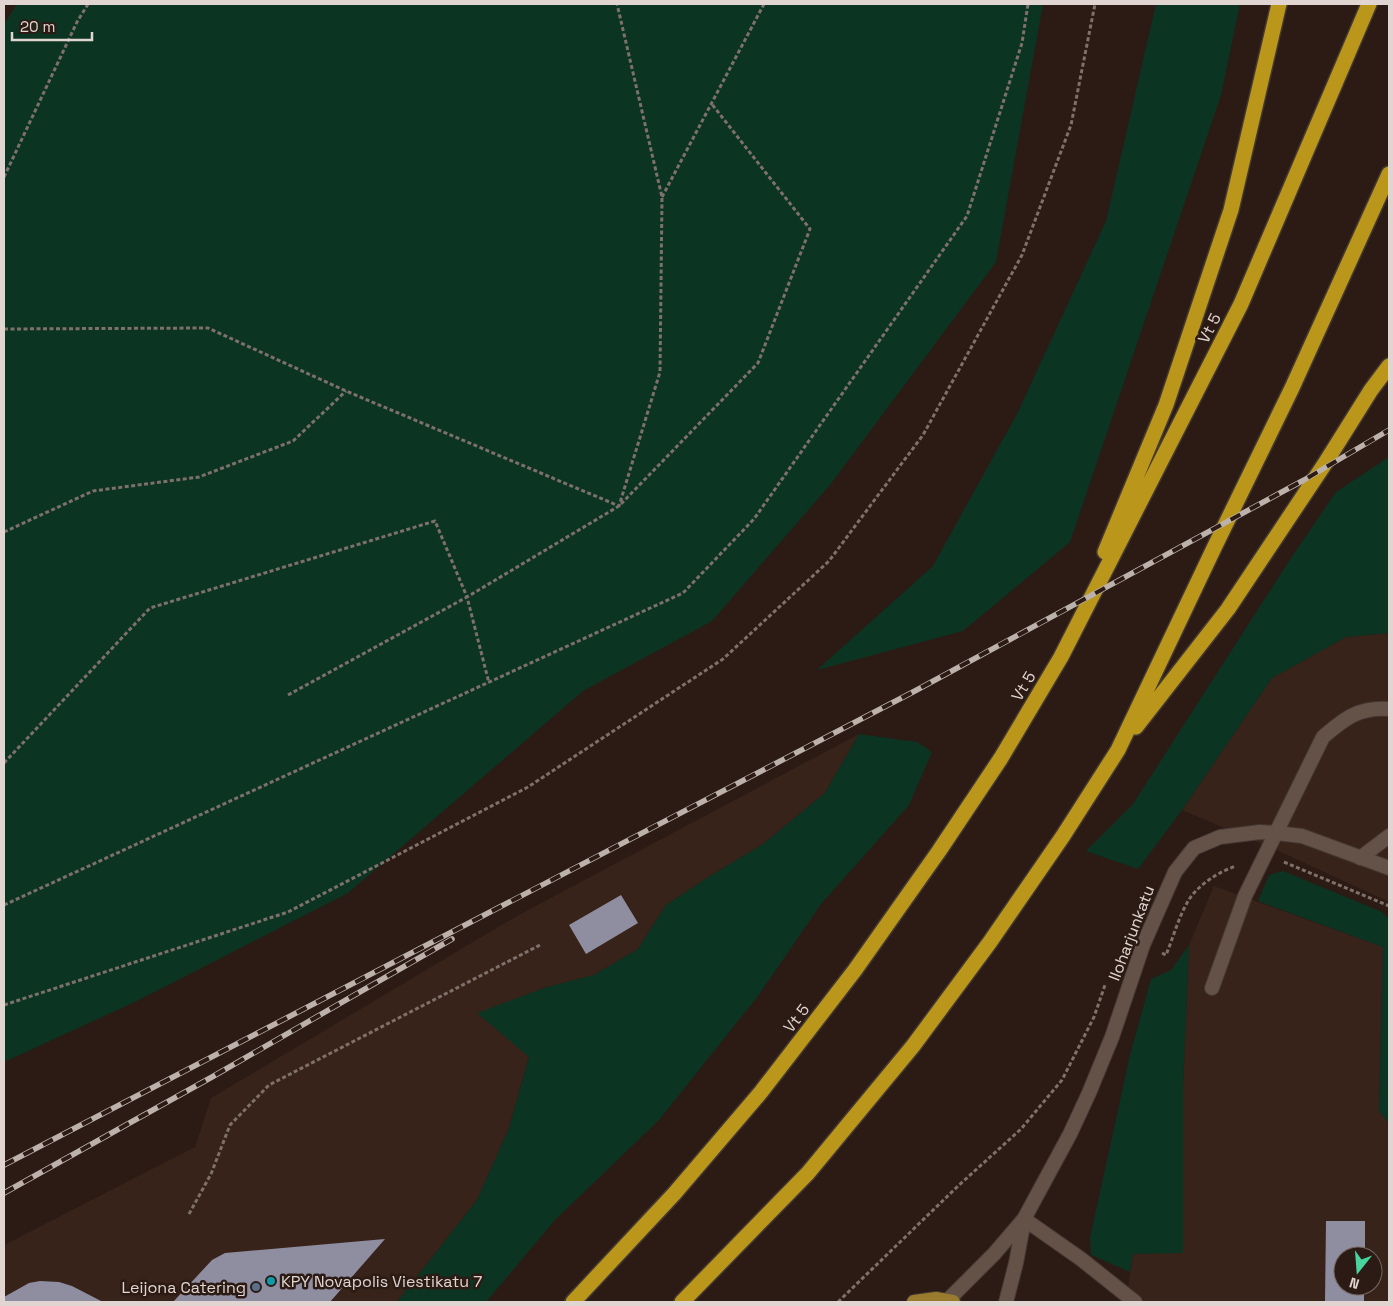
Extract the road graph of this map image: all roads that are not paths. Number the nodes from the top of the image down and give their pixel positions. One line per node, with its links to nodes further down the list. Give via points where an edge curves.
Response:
1 (1278, 4): 5 (highway, via 1231,210 1166,405)
2 (1369, 4): 5 (highway, Vt 5, via 1241,304)
3 (1389, 174): 7 (highway, via 1292,388)
4 (1389, 366): 7 (highway, via 1228,609)
5 (1061, 657): 14 (highway, Vt 5, via 1001,758 855,970 724,1136)
6 (1389, 709): 8 (street, via 1374,708 1345,718 1323,737)
7 (1118, 750): 15 (highway, via 990,942 912,1046 808,1172)
8 (1276, 833): 10 (street, Iloharjunkatu, via 1302,836); 12 (street, via 1245,896); 13 (street, Iloharjunkatu, via 1220,837 1194,848 1174,872 1143,945 1089,1093)
9 (1389, 836): 10 (street)
10 (1360, 858): 11 (street, Iloharjunkatu)
11 (1389, 868)
12 (1212, 988)
13 (1024, 1219): 17 (street, Iloharjunkatu); 18 (street, Iloharjunkatu); 19 (street)
14 (573, 1302)
15 (682, 1302)
16 (914, 1302): 17 (main road, via 936,1299)
17 (950, 1302)
18 (1006, 1302)
19 (1135, 1302)

